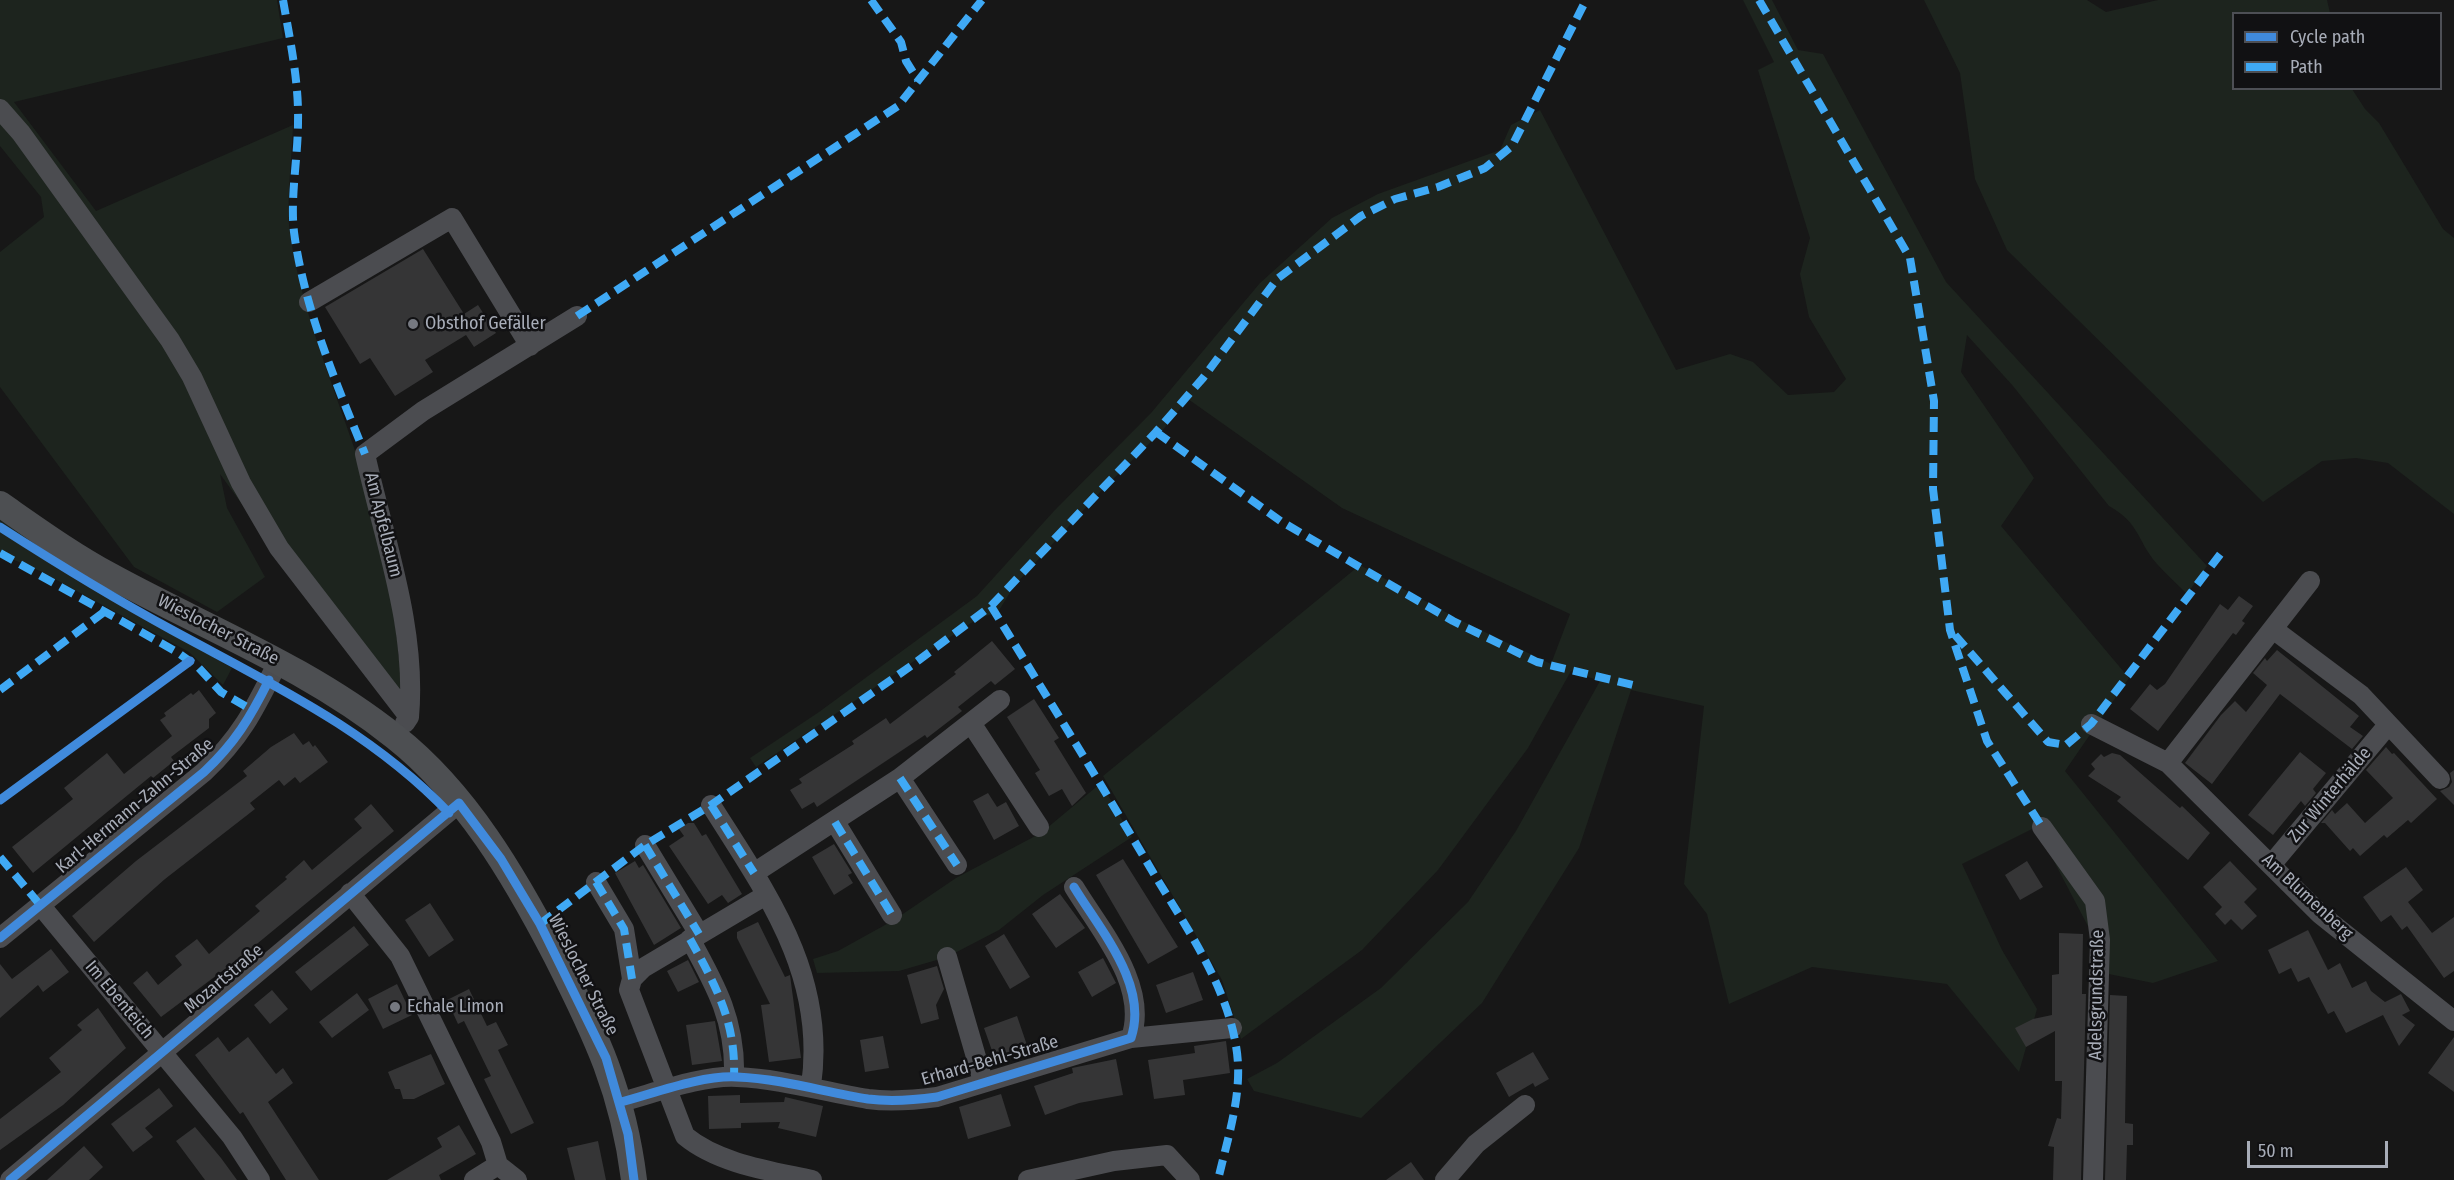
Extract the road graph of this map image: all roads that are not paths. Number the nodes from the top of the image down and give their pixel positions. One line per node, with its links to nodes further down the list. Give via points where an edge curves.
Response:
1 (0, 109): 13 (street, Wieslocher Straße, via 170,340 192,377 241,483 279,548)
2 (309, 302): 4 (street, via 452,218)
3 (577, 316): 4 (street, Am Apfelbaum)
4 (530, 346): 13 (street, Am Apfelbaum, via 423,411 365,454 397,583 411,667)
5 (0, 504): 8 (main road, Wieslocher Straße, via 110,576)
6 (2310, 581): 7 (street)
7 (2273, 629): 12 (street, via 2361,695); 14 (street)
8 (279, 660): 13 (main road, Wieslocher Straße, via 347,702); 30 (street, Karl-Hermann-Zahn-Straße, via 244,728 228,749)
9 (1000, 700): 10 (street)
10 (971, 723): 15 (street); 21 (street)
11 (2091, 724): 14 (street, Am Blumenberg)
12 (2388, 725): 16 (street); 24 (street, Zur Winterhälde)
13 (403, 727): 17 (main road, Wieslocher Straße)
14 (2168, 763): 24 (street, Am Blumenberg)
15 (900, 778): 19 (street); 23 (street)
16 (2440, 779)
17 (459, 803): 28 (street, Mozartstraße); 44 (main road, Wieslocher Straße, via 501,859 540,924 606,1058)
18 (711, 805): 25 (street)
19 (835, 822): 25 (street); 31 (street)
20 (2042, 826): 56 (street, Adelsgrundstraße, via 2095,901 2100,940)
21 (1039, 827)
22 (645, 845): 32 (street)
23 (957, 865)
24 (2271, 865): 36 (street, Am Blumenberg, via 2320,914)
25 (754, 873): 29 (street)
26 (596, 882): 35 (street, via 624,929)
27 (1074, 887): 38 (street, via 1128,976 1136,1005)
28 (350, 893): 39 (street, Mozartstraße); 46 (street, via 400,956 491,1142)
29 (766, 895): 32 (street); 42 (street, via 803,969 814,1036)
30 (41, 906): 33 (street, Karl-Hermann-Zahn-Straße); 39 (street, Im Ebenteich)
31 (892, 915)
32 (695, 937): 35 (street, via 643,968); 40 (street, via 730,1023)
33 (0, 938)
34 (947, 957): 41 (street, Erhard-Behl-Straße)
35 (632, 979): 43 (street, via 629,990)
36 (2454, 1021)
37 (1232, 1028): 38 (street, Erhard-Behl-Straße)
38 (1131, 1038): 41 (street, Erhard-Behl-Straße)
39 (162, 1052): 47 (street, Mozartstraße); 48 (street, Im Ebenteich, via 232,1137)
40 (734, 1077): 42 (street, Erhard-Behl-Straße); 43 (street, Erhard-Behl-Straße)
41 (983, 1082): 42 (street, Erhard-Behl-Straße, via 914,1100 869,1099)
42 (811, 1086)
43 (666, 1089): 44 (street, Erhard-Behl-Straße); 52 (street, via 685,1136 698,1146 754,1167)
44 (621, 1102): 51 (main road, Wieslocher Straße)
45 (1526, 1105): 55 (street, via 1476,1144)
46 (498, 1165): 49 (street); 50 (street)
47 (10, 1180)
48 (260, 1180)
49 (474, 1180)
50 (517, 1180)
51 (634, 1180)
52 (812, 1180)
53 (1028, 1180): 54 (street, via 1114,1161 1167,1155)
54 (1190, 1180)
55 (1445, 1180)
56 (2092, 1180)

